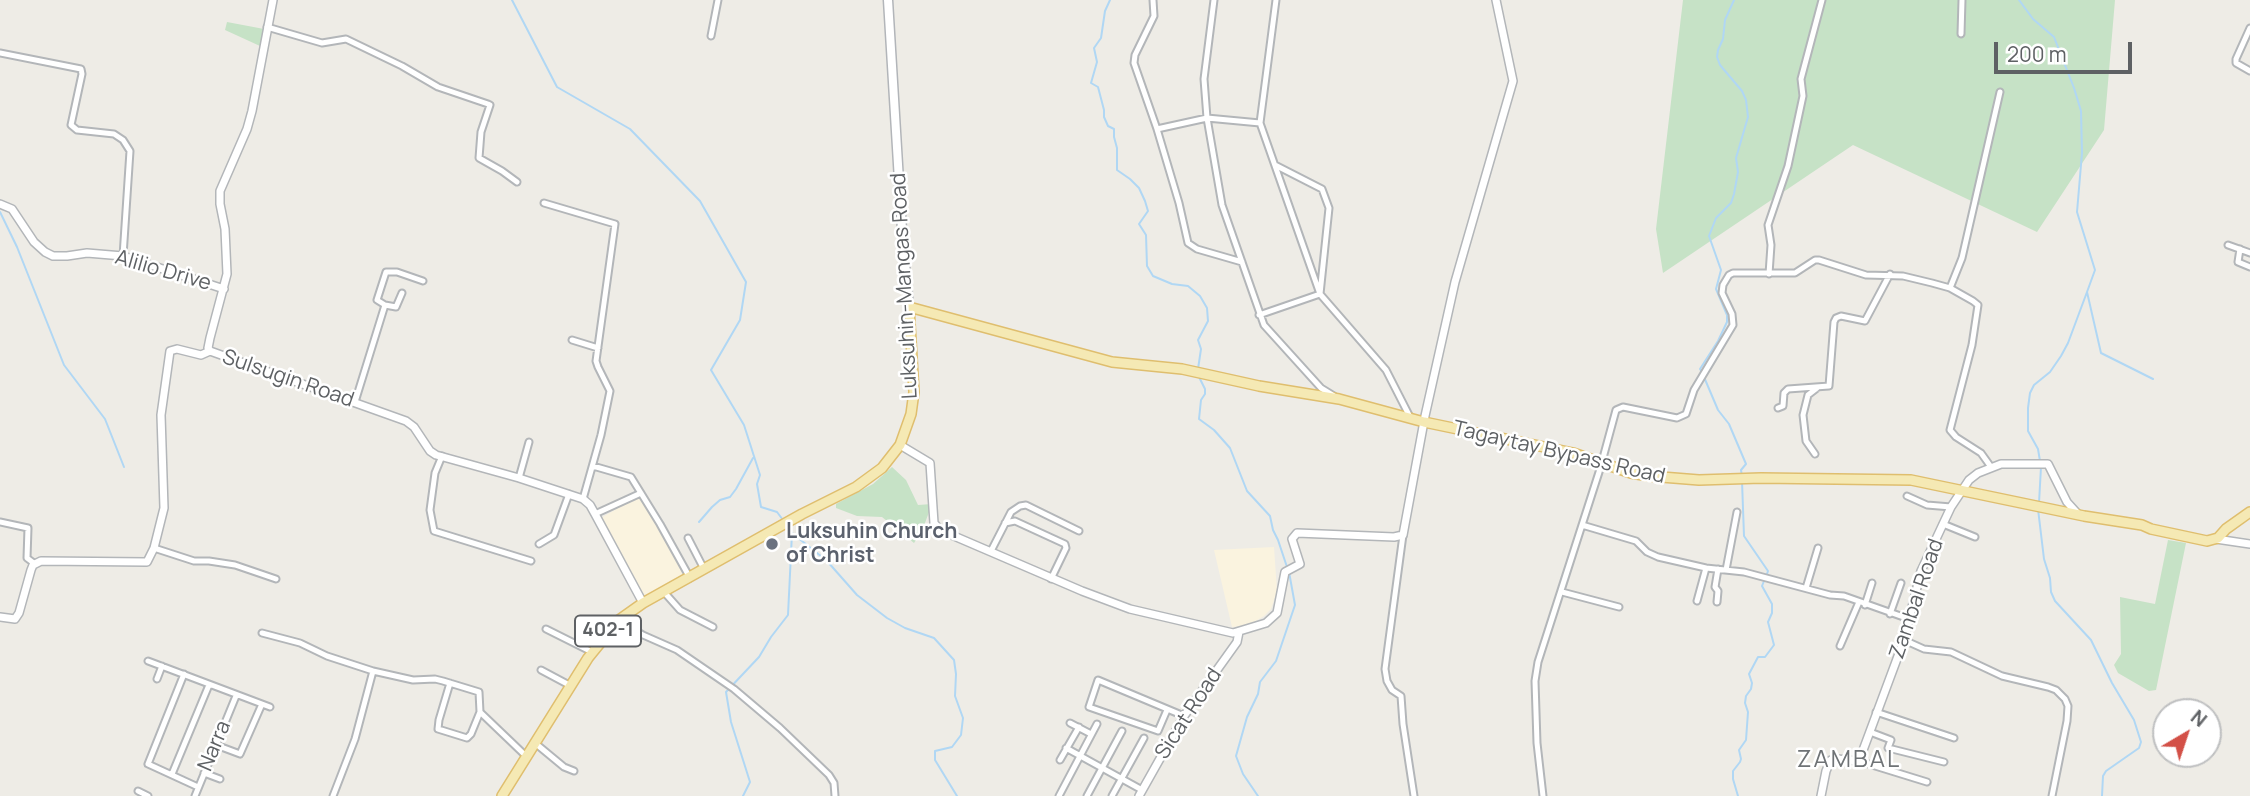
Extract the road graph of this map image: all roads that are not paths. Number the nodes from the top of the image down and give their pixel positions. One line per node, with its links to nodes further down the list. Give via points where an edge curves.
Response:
1 (273, 0): 10 (street, Sulsugin Road)
2 (718, 0): 13 (street)
3 (888, 0): 38 (main road, Luksuhin-Mangas Road / 402-1)
4 (1153, 0): 19 (street, via 1154,16 1134,59)
5 (1214, 0): 17 (street, via 1204,79)
6 (1276, 0): 18 (street)
7 (1496, 0): 48 (street, via 1513,81 1455,282)
8 (1822, 0): 30 (street, via 1801,79 1803,96 1788,166 1768,225)
9 (1962, 0): 12 (street)
10 (267, 27): 21 (street, via 323,43 346,39 448,92 488,104 480,158); 34 (street, Sulsugin Road, via 249,120 220,191 226,244)
11 (2250, 28): 15 (street, via 2236,59)
12 (1961, 34)
13 (711, 36)
14 (0, 52): 27 (street, via 81,69 71,125 77,130 114,134 130,150)
15 (2250, 71)
16 (2000, 92): 33 (street, via 1962,258)
17 (1207, 117): 18 (street); 19 (street); 28 (street, via 1222,205)
18 (1260, 123): 20 (street)
19 (1157, 129): 28 (street, via 1188,243)
20 (1275, 165): 36 (street); 36 (street, via 1325,192 1329,208)
21 (517, 182)
22 (544, 203): 41 (street, via 615,224)
23 (0, 204): 27 (street, Alilio Drive, via 12,209 34,242 53,256)
24 (2228, 245): 25 (street)
25 (2240, 249): 26 (street); 29 (street, via 2236,259)
26 (2250, 253)
27 (123, 256): 34 (street, Alilio Drive)
28 (1242, 262): 39 (street)
29 (2250, 267)
30 (1769, 274): 31 (street, via 1796,273 1819,260 1866,275); 53 (street, via 1733,274 1726,279 1723,293 1734,321 1700,379 1689,410 1681,417 1618,408)
31 (1890, 274): 33 (street); 43 (street, via 1866,321 1836,318 1829,384)
32 (423, 281): 37 (street, via 386,272 377,300)
33 (1950, 288): 55 (street, via 1978,305 1951,432 1981,453)
34 (224, 289): 42 (street, Sulsugin Road)
35 (402, 292): 37 (street, via 396,307)
36 (1320, 294): 39 (street); 47 (street, via 1386,370)
37 (385, 305): 45 (street)
38 (909, 307): 44 (main road, Tagaytay Bypass Road, via 1112,362 1182,369); 50 (main road, Luksuhin-Mangas Road / 402-1, via 913,400)
39 (1259, 315): 44 (street, via 1269,332 1321,387)
40 (572, 340): 41 (street)
41 (598, 348): 54 (street, via 598,368 610,391)
42 (210, 351): 45 (street, Sulsugin Road); 78 (street, via 201,355 170,351 161,415 164,508)
43 (1817, 388): 46 (street, via 1788,389); 51 (street, via 1808,395 1803,415 1806,441)
44 (1339, 399): 47 (main road, Tagaytay Bypass Road)
45 (355, 402): 52 (street, Sulsugin Road, via 406,421 430,451)
46 (1778, 408)
47 (1411, 419): 48 (main road, Tagaytay Bypass Road)
48 (1423, 422): 53 (main road, Tagaytay Bypass Road); 72 (street)
49 (529, 442): 56 (street)
50 (900, 445): 80 (street, via 931,467 936,527); 85 (main road, Luksuhin-Mangas Road / 402-1, via 870,479)
51 (1815, 454)
52 (442, 456): 56 (street, Sulsugin Road); 81 (street, via 430,510 433,531)
53 (1602, 462): 57 (main road, Tagaytay Bypass Road, via 1631,473 1682,480 1906,480); 70 (street)
54 (593, 466): 58 (street, via 631,477); 61 (street)
55 (1991, 467): 57 (street, Zambal Road, via 1973,476); 66 (street, via 2050,465 2070,507)
56 (519, 478): 59 (street, Sulsugin Road)
57 (1961, 491): 62 (street, Zambal Road); 66 (main road, Tagaytay Bypass Road)
58 (641, 493): 65 (street); 87 (street)
59 (569, 494): 61 (street, Sulsugin Road); 76 (street, via 554,535)
60 (1907, 496): 62 (street, via 1927,505)
61 (583, 499): 65 (street)
62 (1951, 507): 69 (street, Zambal Road)
63 (1737, 512): 86 (street)
64 (2250, 512): 75 (main road)
65 (595, 514): 97 (street)
66 (2084, 516): 75 (main road, Tagaytay Bypass Road, via 2207,541)
67 (0, 522): 82 (street, via 28,528 27,558)
68 (1004, 523): 71 (street, via 1015,508 1026,505); 80 (street); 89 (street, via 1015,521 1065,544)
69 (1943, 524): 73 (street); 102 (street, Zambal Road, via 1921,572)
70 (1582, 525): 83 (street, via 1636,541 1654,556); 94 (street)
71 (1079, 531)
72 (1403, 535): 106 (street, via 1297,533 1292,539 1300,560 1298,567 1285,572 1276,613 1266,623); 163 (street, via 1385,669 1392,690 1401,695)
73 (1975, 537)
74 (688, 538): 85 (street)
75 (2216, 539): 77 (street)
76 (539, 544)
77 (2250, 544)
78 (154, 548): 82 (street, via 147,562); 88 (street)
79 (1818, 548): 92 (street)
80 (991, 551): 89 (street)
81 (531, 561)
82 (35, 564): 101 (street, via 19,613 15,619)
83 (1706, 568): 84 (street); 95 (street)
84 (1718, 569): 86 (street); 96 (street)
85 (704, 570): 87 (main road, Luksuhin-Mangas Road / 402-1)
86 (1726, 570): 92 (street)
87 (690, 578): 93 (main road, Luksuhin-Mangas Road / 402-1)
88 (276, 579)
89 (1051, 579): 106 (street, via 1144,613)
90 (1872, 583): 98 (street)
91 (1901, 583): 100 (street)
92 (1806, 588): 98 (street)
93 (664, 592): 97 (main road, Luksuhin-Mangas Road / 402-1); 104 (street, via 680,610)
94 (1562, 592): 99 (street); 164 (street, via 1535,681)
95 (1697, 601)
96 (1717, 601)
97 (643, 603): 103 (main road, Luksuhin-Mangas Road / 402-1)
98 (1862, 603): 100 (street); 109 (street)
99 (1619, 607)
100 (1890, 614): 102 (street)
101 (0, 617)
102 (1909, 619): 108 (street, Zambal Road)
103 (619, 620): 110 (main road, Luksuhin-Mangas Road / 402-1); 159 (street, via 677,650 734,689 829,775)
104 (713, 626)
105 (546, 629): 110 (street)
106 (1239, 632): 126 (street, Sicat Road, via 1237,642)
107 (262, 633): 114 (street)
108 (1904, 640): 125 (street, Zambal Road); 166 (street, via 1924,649 1951,652 2002,676 2048,687 2065,699 2067,721)
109 (1840, 646)
110 (592, 652): 119 (main road, Luksuhin-Mangas Road / 402-1)
111 (148, 660): 112 (street)
112 (162, 666): 115 (street); 116 (street)
113 (541, 670): 119 (street)
114 (373, 671): 117 (street); 157 (street, via 355,739)
115 (184, 674): 118 (street); 148 (street, via 148,764)
116 (157, 680)
117 (450, 683): 124 (street, via 479,692); 124 (street, via 439,729 467,738)
118 (209, 685): 120 (street); 148 (street)
119 (571, 686): 137 (main road, Luksuhin-Mangas Road / 402-1)
120 (236, 696): 121 (street); 138 (street, Narra)
121 (262, 704): 122 (street); 127 (street)
122 (270, 707)
123 (1167, 710): 123 (street, via 1098,680 1089,707 1158,731); 126 (street)
124 (480, 712): 141 (street)
125 (1877, 712): 133 (street, Zambal Road); 136 (street)
126 (1184, 716): 154 (street, Sicat Road)
127 (255, 721): 130 (street); 138 (street, via 240,754)
128 (1070, 723): 131 (street)
129 (1097, 724): 134 (street)
130 (263, 725)
131 (1079, 727): 134 (street); 139 (street)
132 (1122, 732): 145 (street)
133 (1870, 732): 143 (street, Zambal Road); 144 (street, via 1891,740 1888,748)
134 (1091, 734): 140 (street)
135 (1144, 738): 149 (street)
136 (1954, 738)
137 (535, 743): 141 (main road, Luksuhin-Mangas Road / 402-1); 146 (street)
138 (216, 745): 147 (street, Narra)
139 (1066, 748): 140 (street); 142 (street)
140 (1080, 756): 145 (street); 160 (street)
141 (527, 757): 158 (main road, Luksuhin-Mangas Road / 402-1)
142 (1060, 760)
143 (1859, 761): 151 (street); 165 (street, via 1832,760)
144 (1944, 762)
145 (1102, 768): 149 (street); 161 (street)
146 (574, 771)
147 (204, 773): 150 (street); 152 (street, Narra)
148 (172, 774): 152 (street)
149 (1121, 778): 154 (street); 162 (street)
150 (220, 779)
151 (1927, 782)
152 (198, 787): 156 (street, Narra)
153 (138, 791): 155 (street)
154 (1140, 793)
155 (148, 796)
156 (195, 796)
157 (333, 796)
158 (502, 796)
159 (835, 796)
160 (1059, 796)
161 (1087, 796)
162 (1112, 796)
163 (1414, 796)
164 (1543, 796)
165 (1821, 796)
166 (2052, 796)

